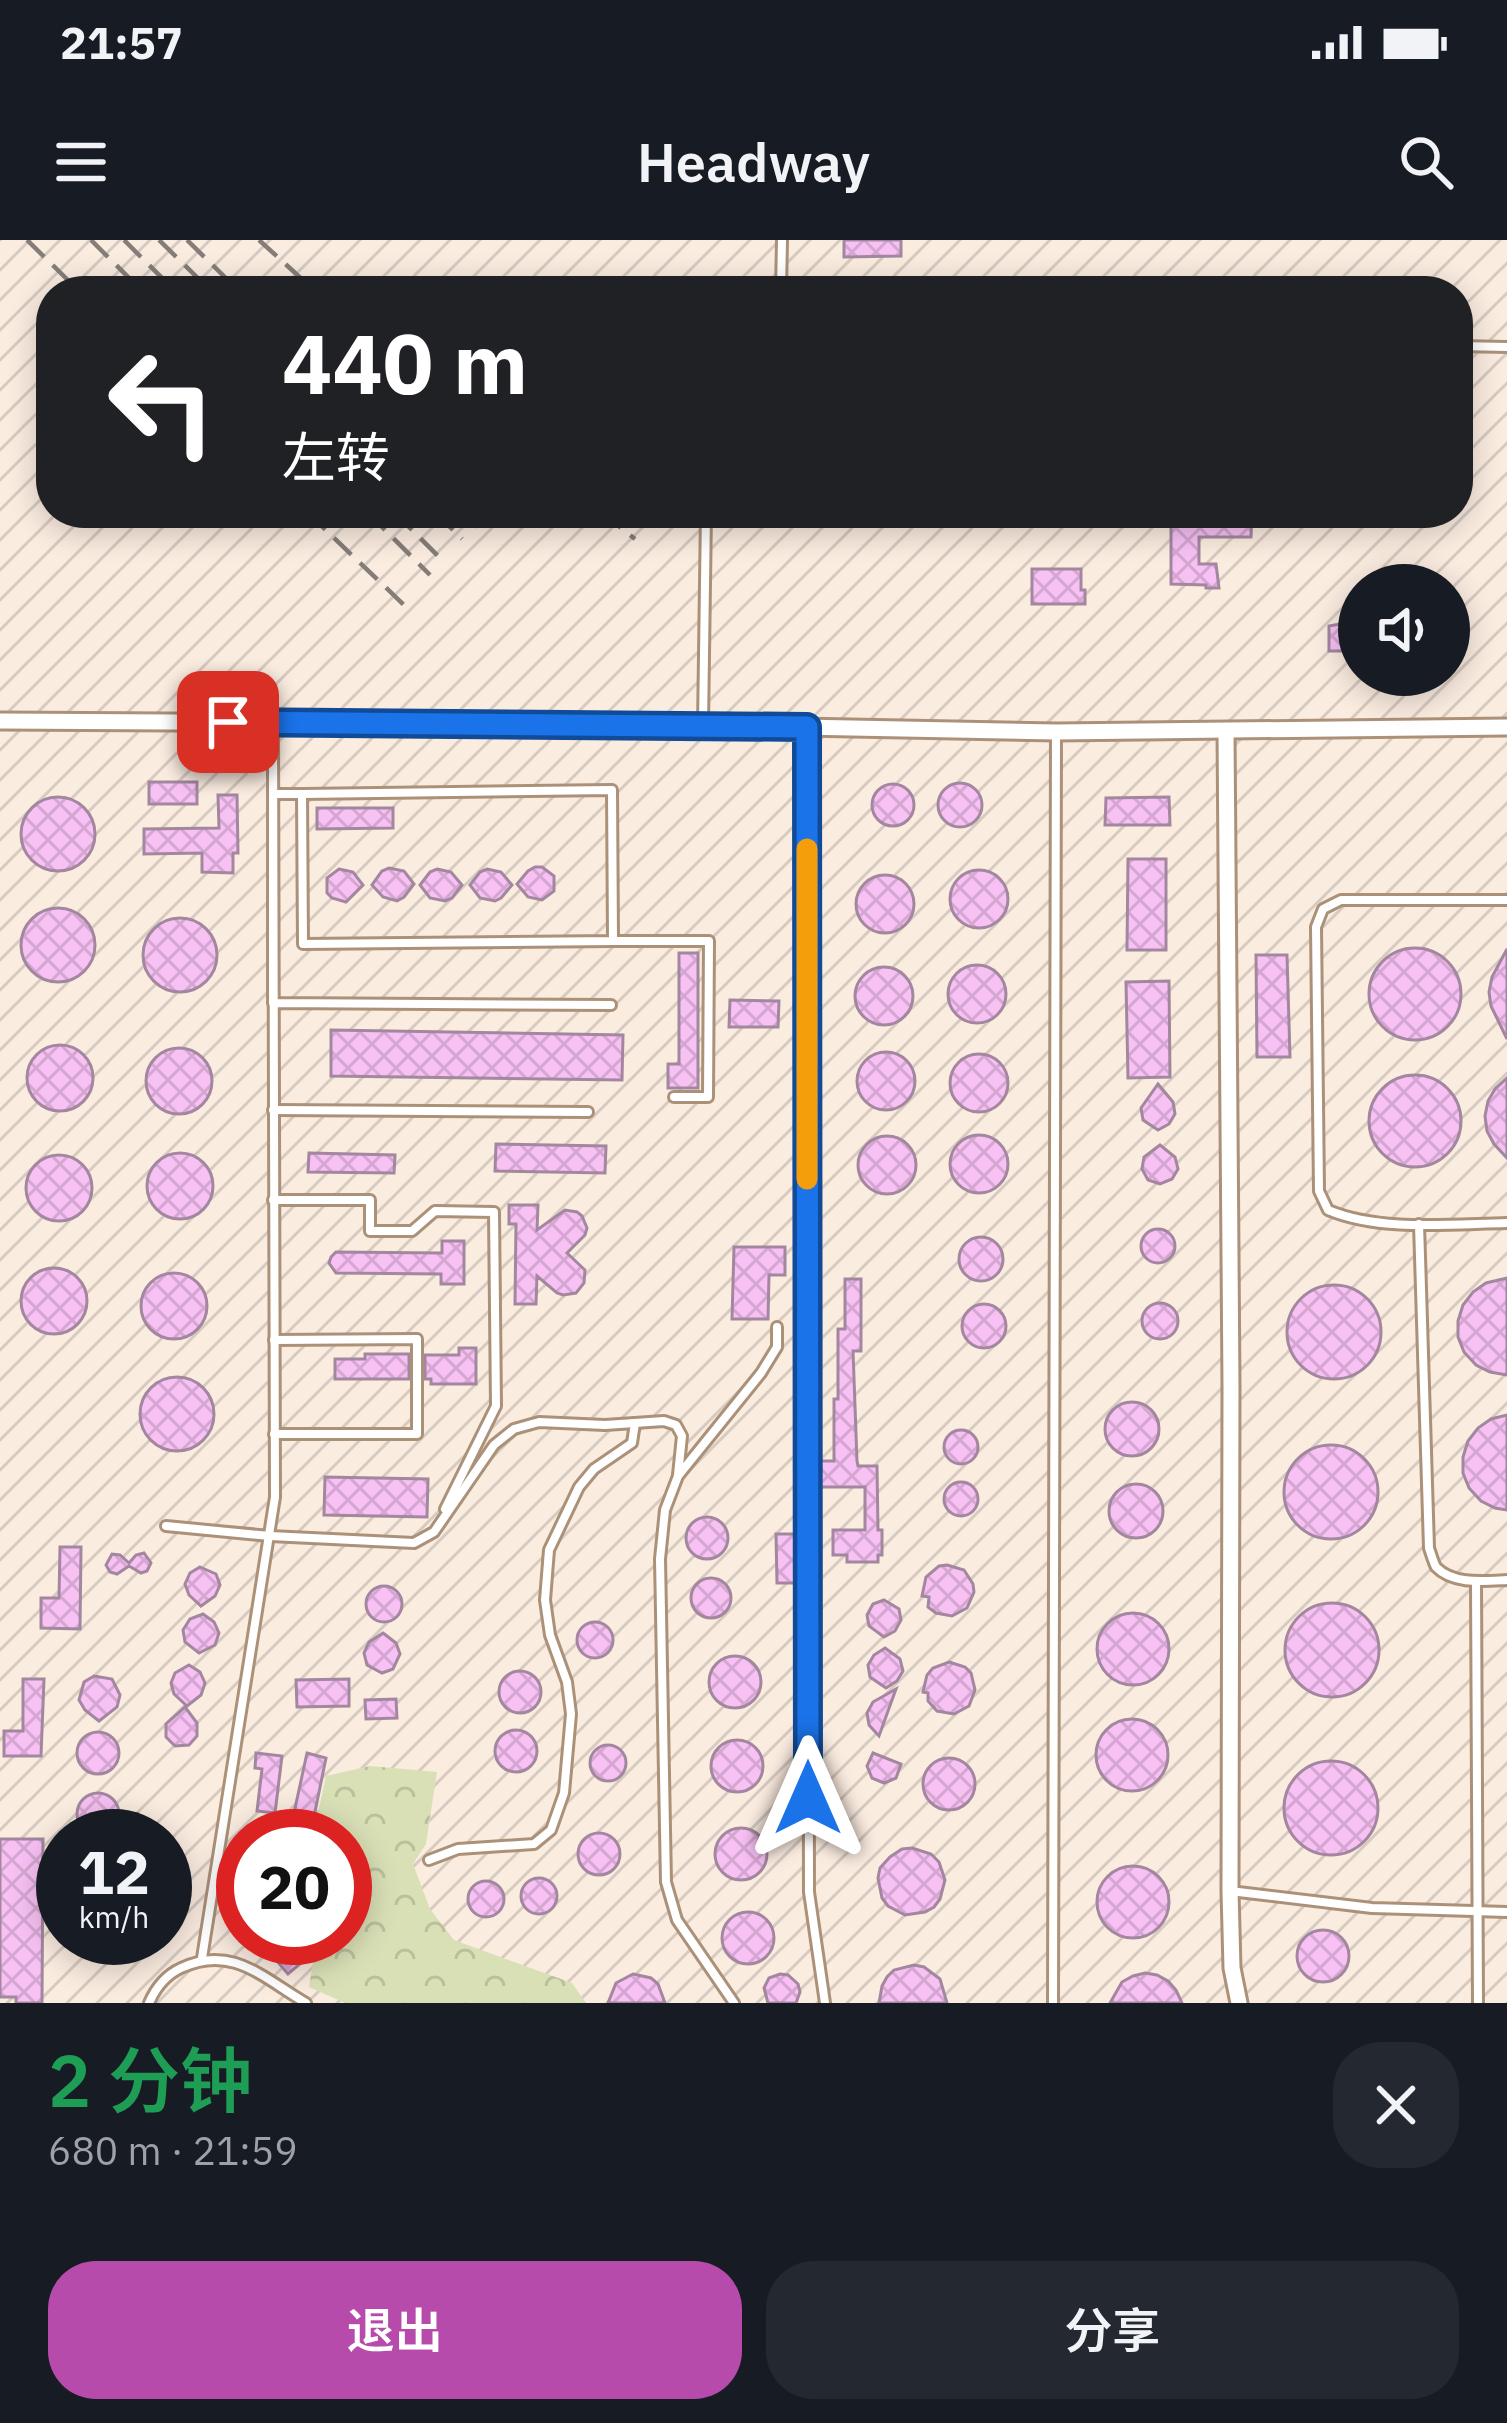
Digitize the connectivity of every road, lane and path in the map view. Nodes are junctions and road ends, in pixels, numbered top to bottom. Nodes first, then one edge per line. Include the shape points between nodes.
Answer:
1 (782, 240) edge
2 (781, 276) edge
3 (1473, 346) edge
4 (1507, 347) edge
5 (706, 528) edge
6 (0, 721) edge
7 (273, 722) junction
8 (703, 725) junction
9 (807, 727) junction
10 (1507, 727) edge
11 (1226, 730) junction
12 (1056, 732) junction
13 (273, 794) junction
14 (302, 794) junction
15 (1507, 900) edge
16 (614, 941) junction
17 (273, 1003) junction
18 (611, 1005) dead end
19 (674, 1097) dead end
20 (273, 1109) junction
21 (588, 1112) dead end
22 (273, 1200) junction
23 (1507, 1223) edge
24 (1419, 1224) junction
25 (778, 1328) dead end
26 (274, 1340) junction
27 (635, 1423) junction
28 (274, 1434) junction
29 (678, 1476) junction
30 (166, 1526) dead end
31 (434, 1532) junction
32 (269, 1535) junction
33 (1507, 1580) edge
34 (1476, 1582) junction
35 (428, 1860) dead end
36 (1230, 1891) junction
37 (1477, 1912) junction
38 (1507, 1912) edge
39 (202, 1958) junction
40 (149, 2003) edge
41 (306, 2003) edge
42 (734, 2003) edge
43 (825, 2003) edge
44 (1053, 2003) edge
45 (1239, 2003) edge
46 (1478, 2003) edge

1 - 2 lane
3 - 4 lane
5 - 8 lane
6 - 7 street
7 - 8 street
7 - 13 lane
7 - 17 lane
8 - 9 street
9 - 12 street
9 - 43 lane via 809,1892
10 - 11 street
11 - 12 street
11 - 36 street
12 - 44 lane
13 - 14 lane
13 - 17 lane
14 - 16 lane via 303,944
14 - 16 lane via 612,790
15 - 24 lane via 1341,900 1323,909 1316,927 1319,1190 1328,1210 1350,1219
16 - 19 lane via 709,941 708,1097
17 - 18 lane
17 - 20 lane
20 - 21 lane
20 - 22 lane
22 - 26 lane
22 - 31 lane via 370,1200 370,1231 412,1231 435,1211 494,1212 496,1406
23 - 24 lane
24 - 34 lane via 1429,1547 1435,1566
25 - 29 lane via 761,1373
26 - 28 lane
26 - 28 lane via 417,1339 417,1434
27 - 29 lane via 676,1425
27 - 31 lane via 514,1429
27 - 35 lane via 632,1443 579,1487 549,1550 545,1600 571,1714 564,1793 551,1830 534,1844 458,1849
28 - 32 lane
29 - 42 lane via 660,1558 666,1882 677,1920
30 - 32 lane
31 - 32 lane via 413,1543
32 - 39 lane
33 - 34 lane
34 - 37 lane
36 - 37 lane
36 - 45 street
37 - 38 lane
37 - 46 lane
39 - 40 lane via 172,1972
39 - 41 lane via 237,1961

